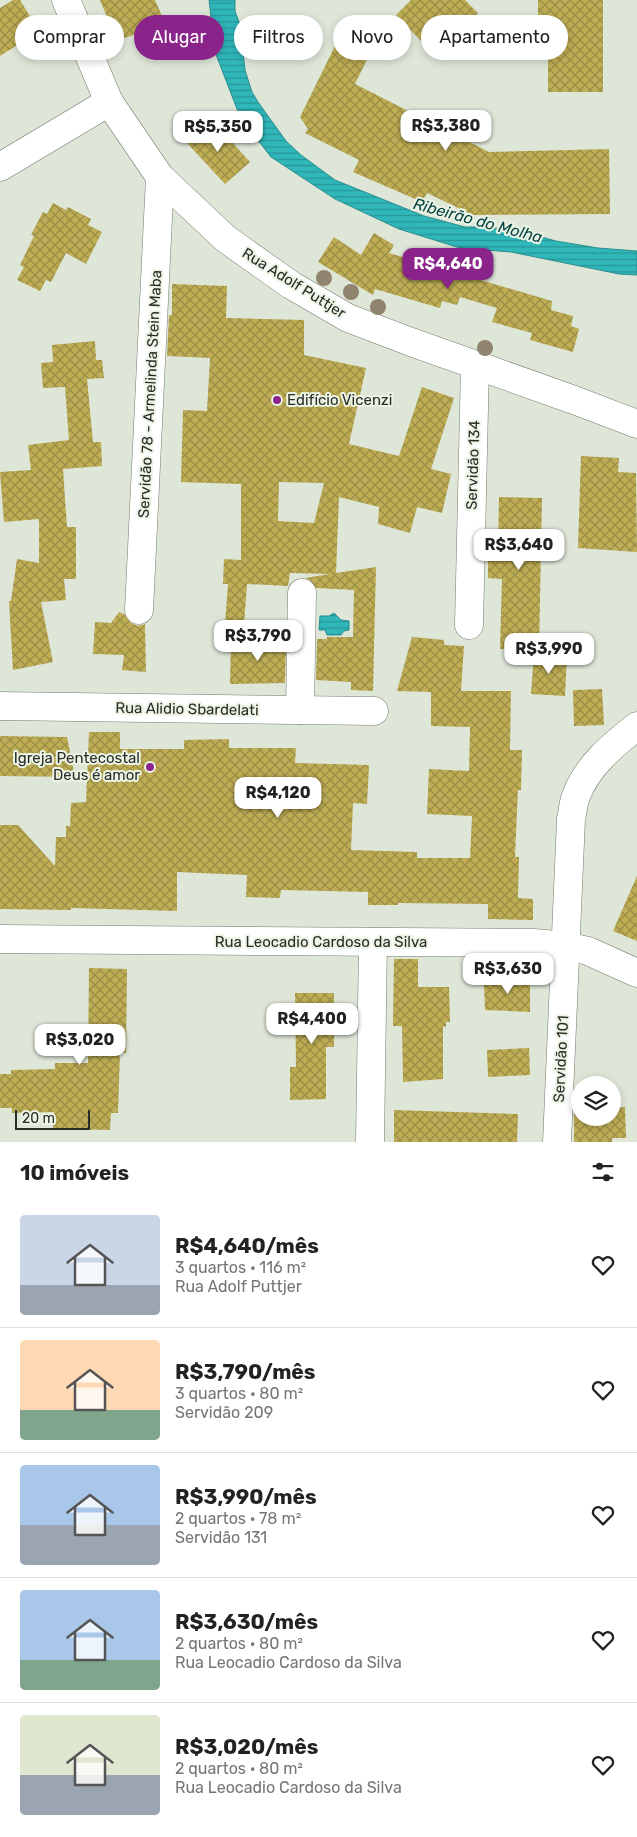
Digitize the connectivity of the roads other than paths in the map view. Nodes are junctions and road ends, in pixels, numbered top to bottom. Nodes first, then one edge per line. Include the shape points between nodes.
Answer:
1 (66, 0) edge
2 (110, 102) junction
3 (0, 166) edge
4 (160, 177) junction
5 (479, 366) junction
6 (637, 424) edge
7 (302, 593) dead end
8 (139, 610) dead end
9 (473, 626) dead end
10 (0, 706) edge
11 (300, 710) junction
12 (374, 711) dead end
13 (637, 726) edge
14 (0, 939) edge
15 (373, 942) junction
16 (567, 946) junction
17 (637, 973) edge
18 (370, 1142) edge
19 (557, 1142) edge

1 - 2 street, Rua Adolf Puttjer
2 - 3 street
2 - 4 street, Rua Adolf Puttjer
4 - 5 street, Rua Adolf Puttjer via 226,239 348,318
4 - 8 street, Servidão 78 - Armelinda Stein Maba
5 - 6 street, Rua Adolf Puttjer
5 - 9 street, Servidão 134
7 - 11 street
10 - 11 street, Rua Alidio Sbardelati
11 - 12 street, Rua Alidio Sbardelati
13 - 16 street, Servidão 101 via 589,771 576,796 571,819
14 - 15 street, Rua Leocadio Cardoso da Silva
15 - 16 street, Rua Leocadio Cardoso da Silva
15 - 18 street
16 - 17 street, Rua Leocadio Cardoso da Silva via 588,951
16 - 19 street, Servidão 101

